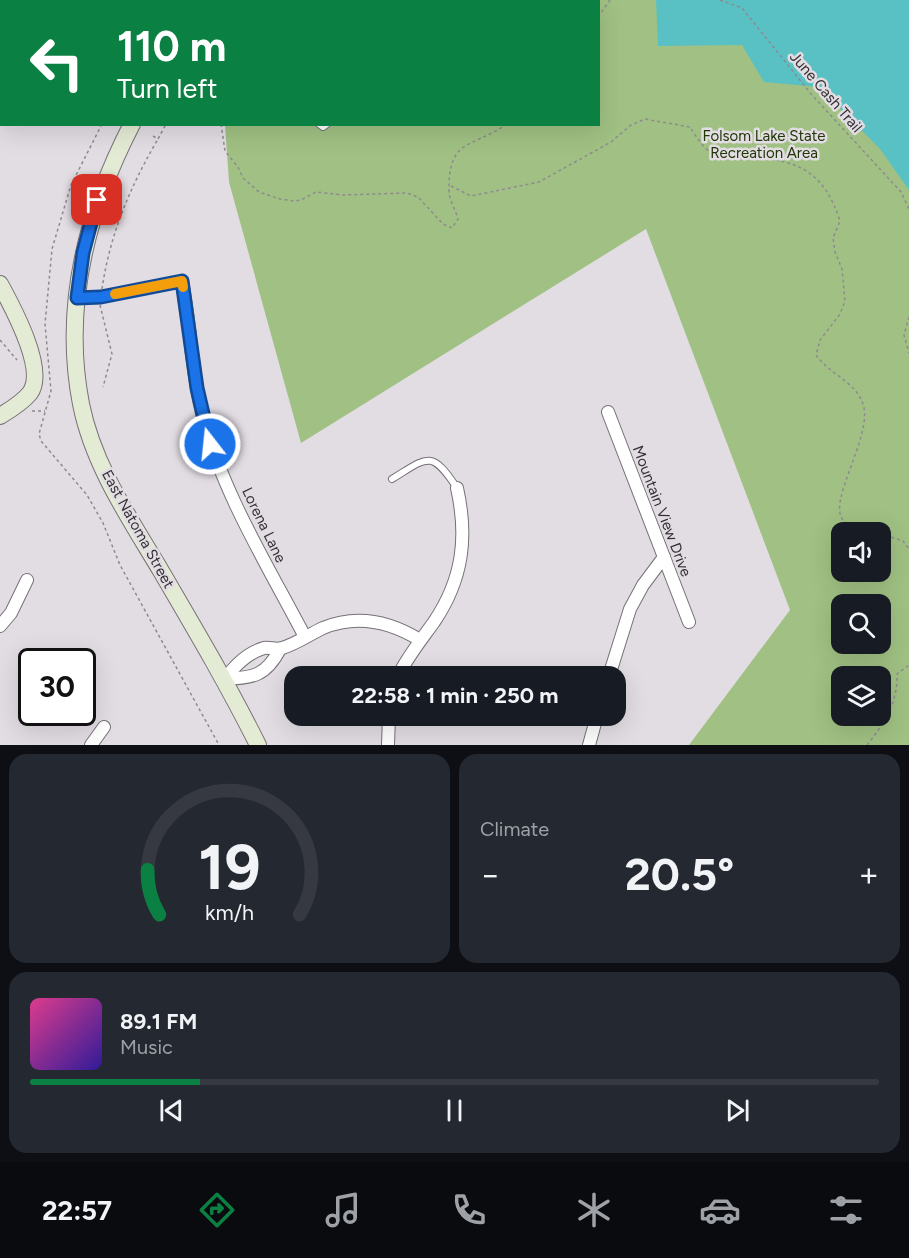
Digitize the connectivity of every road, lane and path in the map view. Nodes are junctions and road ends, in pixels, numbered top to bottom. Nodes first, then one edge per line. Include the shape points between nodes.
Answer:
1 (610, 0) edge
2 (720, 0) edge
3 (600, 14) edge
4 (131, 126) edge
5 (165, 126) edge
6 (221, 126) edge
7 (504, 126) edge
8 (153, 136) dead end
9 (158, 139) junction
10 (451, 186) junction
11 (909, 209) edge
12 (182, 281) joint
13 (0, 284) edge
14 (101, 297) junction
15 (77, 298) junction
16 (909, 317) edge
17 (0, 340) edge
18 (909, 352) edge
19 (19, 362) dead end
20 (103, 387) dead end
21 (45, 411) dead end
22 (608, 412) dead end
23 (26, 414) dead end
24 (0, 416) edge
25 (392, 479) dead end
26 (457, 488) joint
27 (846, 522) edge
28 (891, 537) edge
29 (909, 549) edge
30 (664, 557) junction
31 (27, 580) dead end
32 (689, 621) dead end
33 (0, 627) edge
34 (305, 637) junction
35 (420, 640) junction
36 (280, 649) junction
37 (909, 665) edge
38 (404, 666) edge
39 (612, 666) edge
40 (225, 679) junction
41 (389, 726) edge
42 (594, 726) edge
43 (104, 727) dead end
44 (91, 745) edge
45 (258, 745) edge
46 (388, 745) edge
47 (589, 745) edge
48 (867, 745) edge

1 - 3 path
2 - 11 path, June Cash Trail via 742,8 812,95 901,192
4 - 15 main road, East Natoma Street via 97,200 83,253
5 - 9 path
6 - 10 path via 225,151 243,178 259,192 280,200 301,200 316,192 407,193 418,197 443,224 452,228 458,219 448,194
7 - 10 path via 455,154 448,170
8 - 9 path
9 - 14 path via 132,185 116,225
10 - 27 path via 471,196 539,182 645,119 690,128 714,155 803,167 822,182 840,221 833,238 845,300 840,314 820,339 816,355 854,390 864,405 862,440 846,476 838,512
12 - 14 lane
12 - 34 street, Lorena Lane via 197,388 210,444
13 - 24 main road via 28,343 34,383 21,402
14 - 15 lane
14 - 20 path via 100,311 112,354
15 - 40 main road, East Natoma Street via 75,355 81,405 98,456 122,507
16 - 18 path via 904,335
17 - 19 path
21 - 23 path
22 - 30 street, Mountain View Drive
25 - 26 lane via 429,460 443,468
26 - 35 street via 463,527 461,564 450,597
28 - 29 path via 903,541
30 - 32 street, Mountain View Drive
30 - 39 street via 642,585 630,609
31 - 33 street
34 - 35 street via 335,624 369,620 397,627
34 - 36 street
35 - 38 street
36 - 40 street via 265,647 239,661
36 - 40 street via 272,665 250,678
37 - 48 path via 897,674 893,703 884,724
40 - 45 main road, East Natoma Street
41 - 46 street
42 - 47 street
43 - 44 street

